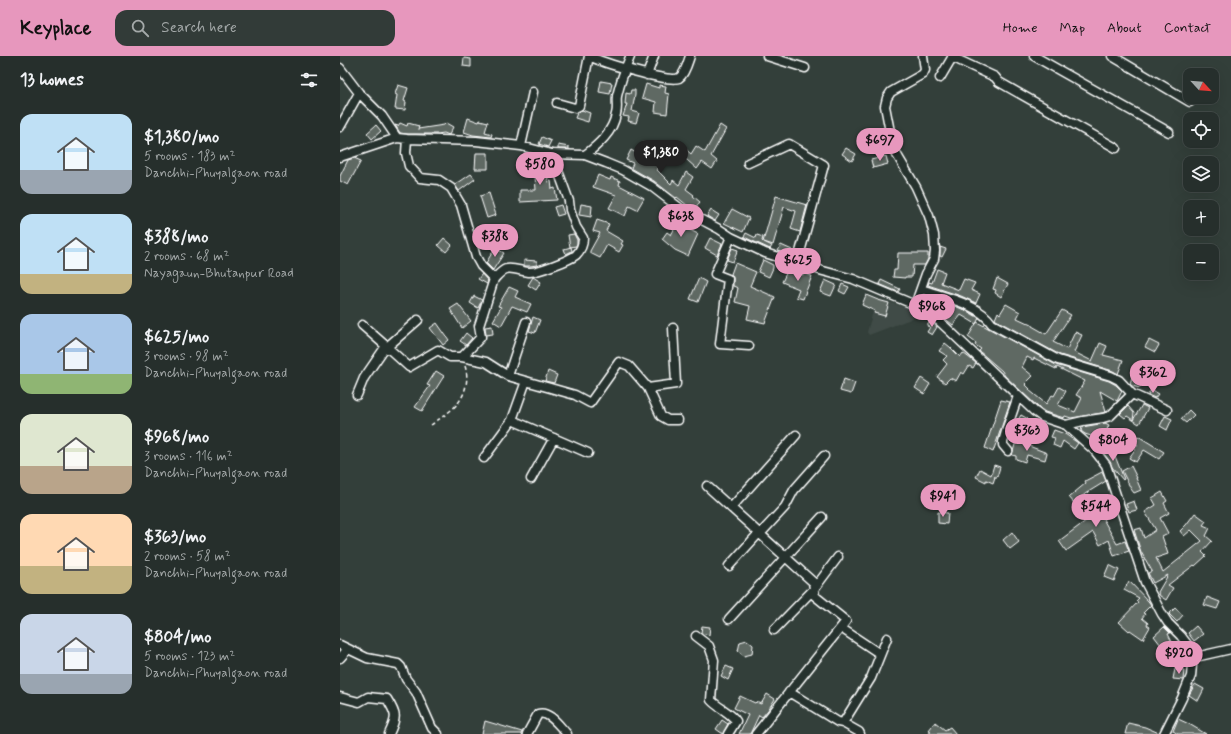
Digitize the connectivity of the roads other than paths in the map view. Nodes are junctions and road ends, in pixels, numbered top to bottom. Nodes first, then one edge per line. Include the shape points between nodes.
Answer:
1 (589, 56) edge
2 (654, 56) edge
3 (690, 56) edge
4 (767, 56) edge
5 (923, 56) edge
6 (1034, 56) edge
7 (1112, 56) edge
8 (630, 57) dead end
9 (952, 57) edge
10 (340, 68) edge
11 (626, 68) junction
12 (804, 68) dead end
13 (647, 75) junction
14 (940, 78) dead end
15 (533, 92) dead end
16 (359, 93) junction
17 (1183, 98) edge
18 (557, 103) dead end
19 (340, 127) edge
20 (1169, 132) dead end
21 (397, 138) junction
22 (407, 139) junction
23 (522, 146) junction
24 (1116, 148) dead end
25 (552, 154) junction
26 (585, 155) junction
27 (340, 157) edge
28 (748, 163) dead end
29 (731, 237) junction
30 (797, 263) junction
31 (494, 279) junction
32 (920, 289) junction
33 (915, 305) junction
34 (418, 320) dead end
35 (526, 322) dead end
36 (362, 325) dead end
37 (673, 328) dead end
38 (387, 346) junction
39 (749, 346) dead end
40 (462, 357) junction
41 (508, 376) junction
42 (526, 381) junction
43 (648, 388) junction
44 (1132, 394) junction
45 (357, 395) dead end
46 (1018, 396) junction
47 (1167, 410) dead end
48 (512, 420) junction
49 (678, 420) dead end
50 (1066, 425) junction
51 (796, 435) dead end
52 (554, 438) junction
53 (1008, 451) dead end
54 (588, 453) dead end
55 (824, 456) dead end
56 (484, 458) dead end
57 (530, 479) dead end
58 (707, 486) dead end
59 (731, 508) junction
60 (822, 518) dead end
61 (760, 534) junction
62 (838, 557) dead end
63 (786, 558) junction
64 (729, 566) dead end
65 (814, 589) junction
66 (730, 619) dead end
67 (841, 628) junction
68 (774, 630) dead end
69 (696, 636) dead end
70 (887, 638) dead end
71 (340, 645) edge
72 (348, 649) junction
73 (1231, 649) edge
74 (880, 654) junction
75 (340, 658) edge
76 (1191, 658) junction
77 (789, 692) junction
78 (340, 697) edge
79 (843, 723) junction
80 (389, 734) edge
81 (438, 734) edge
82 (527, 734) edge
83 (567, 734) edge
84 (728, 734) edge
85 (756, 734) edge
86 (860, 734) edge
87 (1164, 734) edge

1 - 11 street
1 - 18 street via 579,106 574,108
2 - 13 street
3 - 13 street via 679,78
4 - 12 street
5 - 32 street via 923,74 891,92 885,106 892,142 916,187 934,235 934,259
6 - 20 street
7 - 17 street
8 - 11 street
9 - 14 street
9 - 24 street via 995,77 999,82
10 - 16 street
11 - 13 street
11 - 26 street via 617,95 617,114 613,125 602,140
15 - 23 street
16 - 19 street
16 - 21 street via 382,116
21 - 22 street
21 - 27 street
22 - 23 street via 476,141
22 - 31 street via 408,166 420,178 439,180 451,188 461,204 476,257
23 - 25 street
25 - 26 street
25 - 31 street via 576,227 583,238 582,247 571,258 537,272 506,269
26 - 29 street via 623,170 651,186 681,209
28 - 30 street via 789,144 824,164
29 - 30 street via 765,253
29 - 39 street via 715,274 728,278 720,344
30 - 33 street via 854,279
31 - 40 street via 479,326 481,337
32 - 33 street
32 - 44 street via 977,310 992,324 1058,360 1111,376 1119,380
33 - 46 street via 942,324
34 - 38 street
35 - 41 street
36 - 38 street
37 - 43 street via 676,384
38 - 40 street via 409,367 438,350 450,357
38 - 45 street via 364,378
40 - 41 street via 486,362
41 - 42 street
42 - 43 street via 575,395 590,404 619,362 629,366
42 - 48 street
43 - 49 street via 661,416 668,420
44 - 47 street
44 - 50 street via 1110,416
46 - 50 street via 1042,417
46 - 53 street via 1003,442
48 - 52 street
48 - 56 street
50 - 76 street via 1106,465 1145,582 1168,623 1190,648
51 - 59 street
52 - 54 street
52 - 57 street
55 - 61 street via 794,490 785,507
58 - 59 street
59 - 61 street
60 - 63 street
61 - 63 street
61 - 64 street
62 - 65 street
63 - 65 street via 813,582
63 - 66 street
65 - 67 street via 816,596 846,621
65 - 68 street
67 - 74 street
67 - 77 street
69 - 84 street via 709,646 714,660 711,700 736,721
70 - 74 street
71 - 72 street
72 - 75 street
72 - 81 street via 368,658 398,664 416,692 430,725
73 - 76 street
74 - 79 street via 871,678
76 - 87 street via 1191,676
77 - 79 street
77 - 85 street
78 - 80 street via 359,702 368,697 387,699 395,720
79 - 86 street
82 - 83 street via 541,713 549,716

